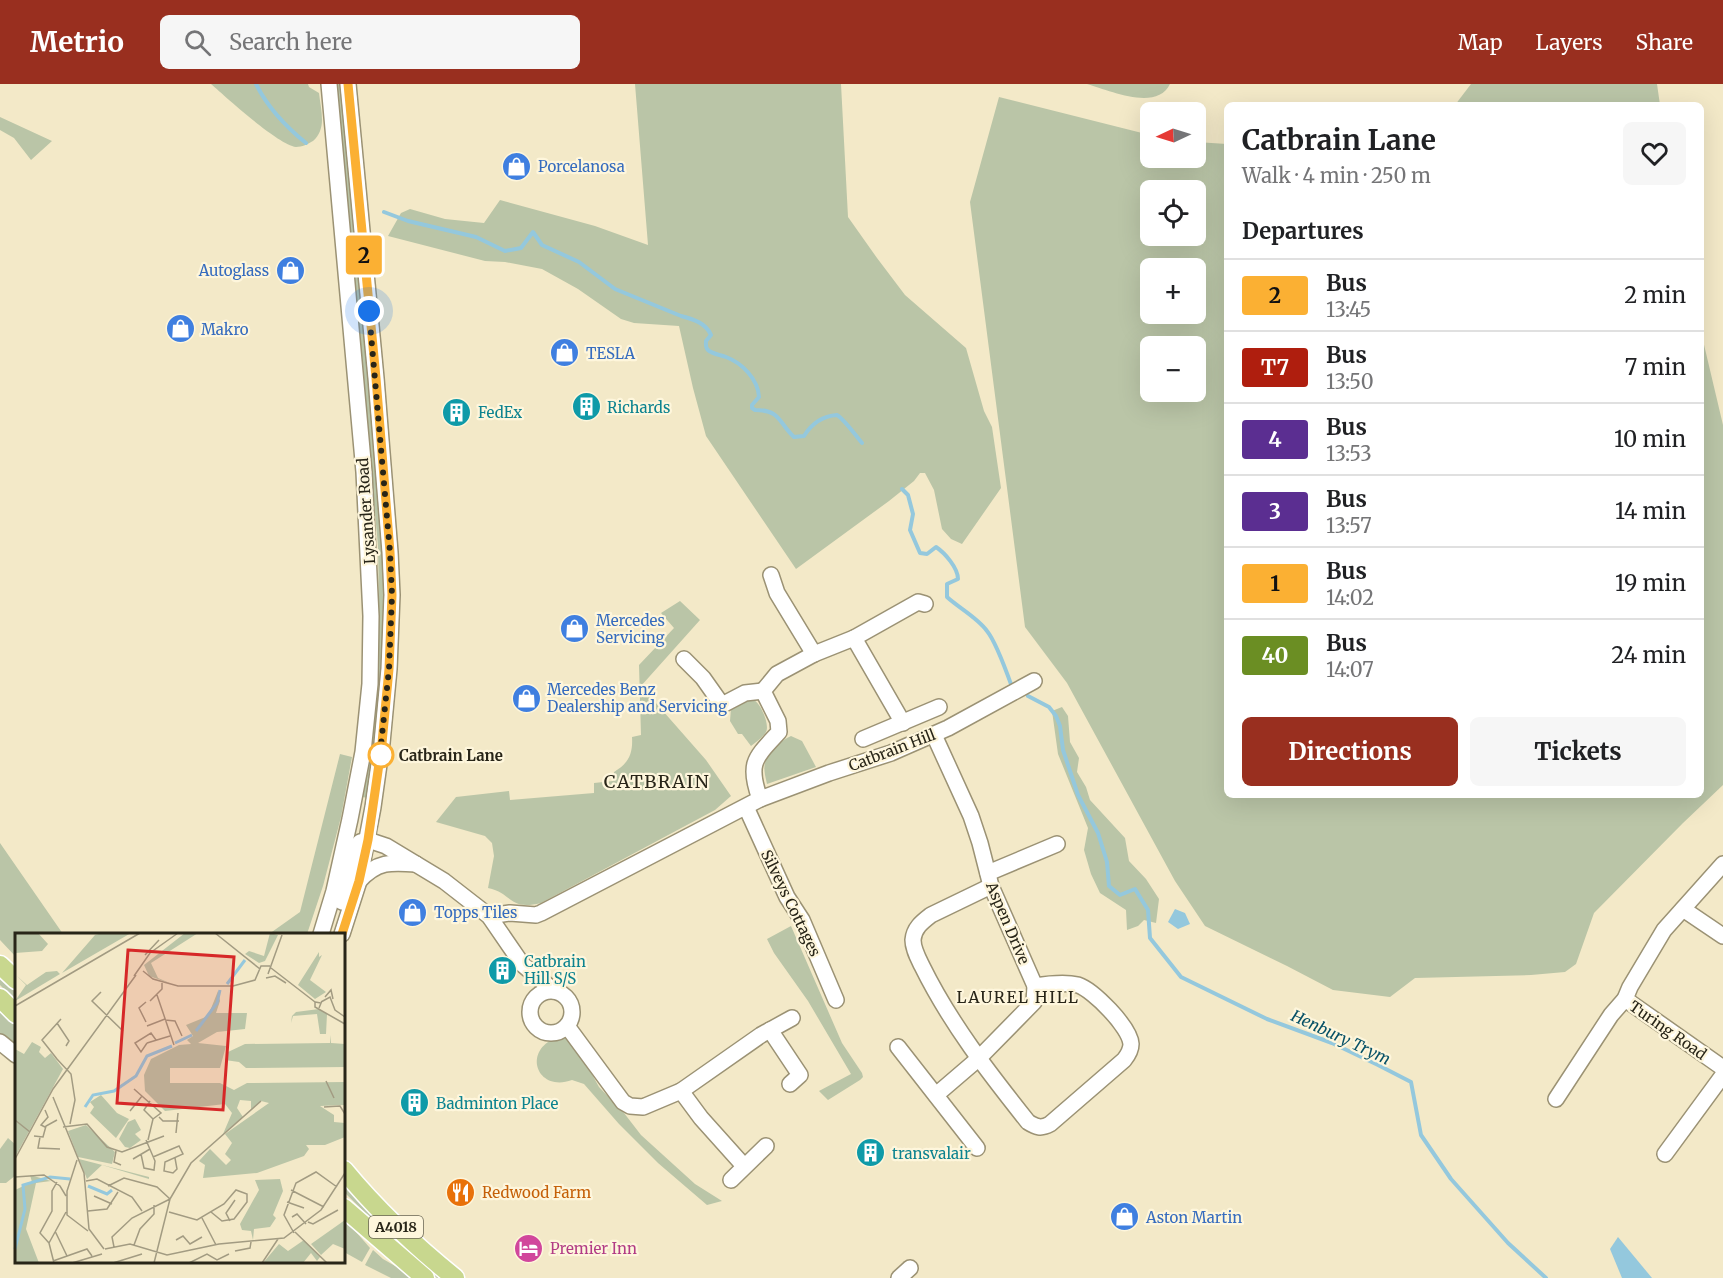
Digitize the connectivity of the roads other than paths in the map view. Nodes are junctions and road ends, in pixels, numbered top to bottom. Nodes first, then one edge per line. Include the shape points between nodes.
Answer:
1 (329, 84) edge
2 (348, 84) edge
3 (771, 575) dead end
4 (925, 604) dead end
5 (854, 638) junction
6 (814, 654) junction
7 (684, 659) dead end
8 (1034, 681) dead end
9 (763, 691) junction
10 (939, 707) dead end
11 (903, 723) junction
12 (934, 735) junction
13 (863, 739) dead end
14 (760, 799) junction
15 (746, 807) junction
16 (368, 840) junction
17 (1057, 844) dead end
18 (419, 864) junction
19 (1723, 864) edge
20 (990, 880) junction
21 (359, 881) junction
22 (1683, 909) junction
23 (489, 916) junction
24 (321, 933) edge
25 (328, 933) edge
26 (342, 933) edge
27 (1723, 936) edge
28 (522, 963) junction
29 (0, 965) edge
30 (15, 979) edge
31 (1035, 986) junction
32 (554, 992) junction
33 (0, 998) edge
34 (1625, 999) junction
35 (836, 1000) dead end
36 (533, 1002) junction
37 (15, 1013) edge
38 (792, 1018) dead end
39 (567, 1026) junction
40 (770, 1030) junction
41 (0, 1042) edge
42 (898, 1047) dead end
43 (15, 1054) edge
44 (978, 1059) junction
45 (1723, 1068) edge
46 (1723, 1075) edge
47 (790, 1084) dead end
48 (681, 1091) junction
49 (936, 1095) junction
50 (1556, 1099) dead end
51 (766, 1146) dead end
52 (977, 1148) dead end
53 (1665, 1154) dead end
54 (744, 1166) junction
55 (345, 1171) edge
56 (730, 1180) dead end
57 (345, 1209) edge
58 (425, 1278) edge
59 (455, 1278) edge

1 - 24 street, Lysander Road via 364,472 371,616 363,752
2 - 16 street, Lysander Road via 392,595 382,743
3 - 6 street via 777,593
4 - 5 street via 918,602
5 - 6 street
5 - 11 street
6 - 9 street via 777,674
7 - 9 street via 724,705 745,693
8 - 12 street, Catbrain Hill
9 - 14 street via 778,721 779,732 755,761 752,771
10 - 11 street
11 - 13 street
12 - 14 street, Catbrain Hill
12 - 20 street via 971,816
14 - 15 street, Catbrain Hill
15 - 23 street via 541,913
15 - 35 street, Silveys Cottages
16 - 18 street
16 - 21 street, Lysander Road
16 - 25 street via 356,848 340,910
17 - 20 street, Aspen Drive
18 - 21 street via 379,865
18 - 23 street
19 - 22 street
20 - 31 street, Aspen Drive
20 - 44 street via 931,915 919,925 913,939 928,977
21 - 26 street, Lysander Road
22 - 27 street
22 - 34 street via 1664,930
23 - 28 street
28 - 32 street
28 - 36 street
29 - 30 main road
31 - 44 street via 1034,1002
31 - 44 street via 1076,985 1089,990 1130,1038 1129,1055 1044,1127 1028,1122
32 - 36 street via 542,993
32 - 39 street via 570,1002 572,1015
33 - 37 main road
34 - 45 street, Turing Road
34 - 50 street, Turing Road
36 - 39 street via 531,1016 540,1030 551,1034
38 - 40 street
39 - 48 street via 623,1102 630,1106 643,1107
40 - 47 street via 800,1075
40 - 48 street
41 - 43 street
42 - 49 street
44 - 49 street
46 - 53 street
48 - 54 street
49 - 52 street
51 - 54 street
54 - 56 street
55 - 59 main road, A4018 via 408,1239
57 - 58 main road, A4018

